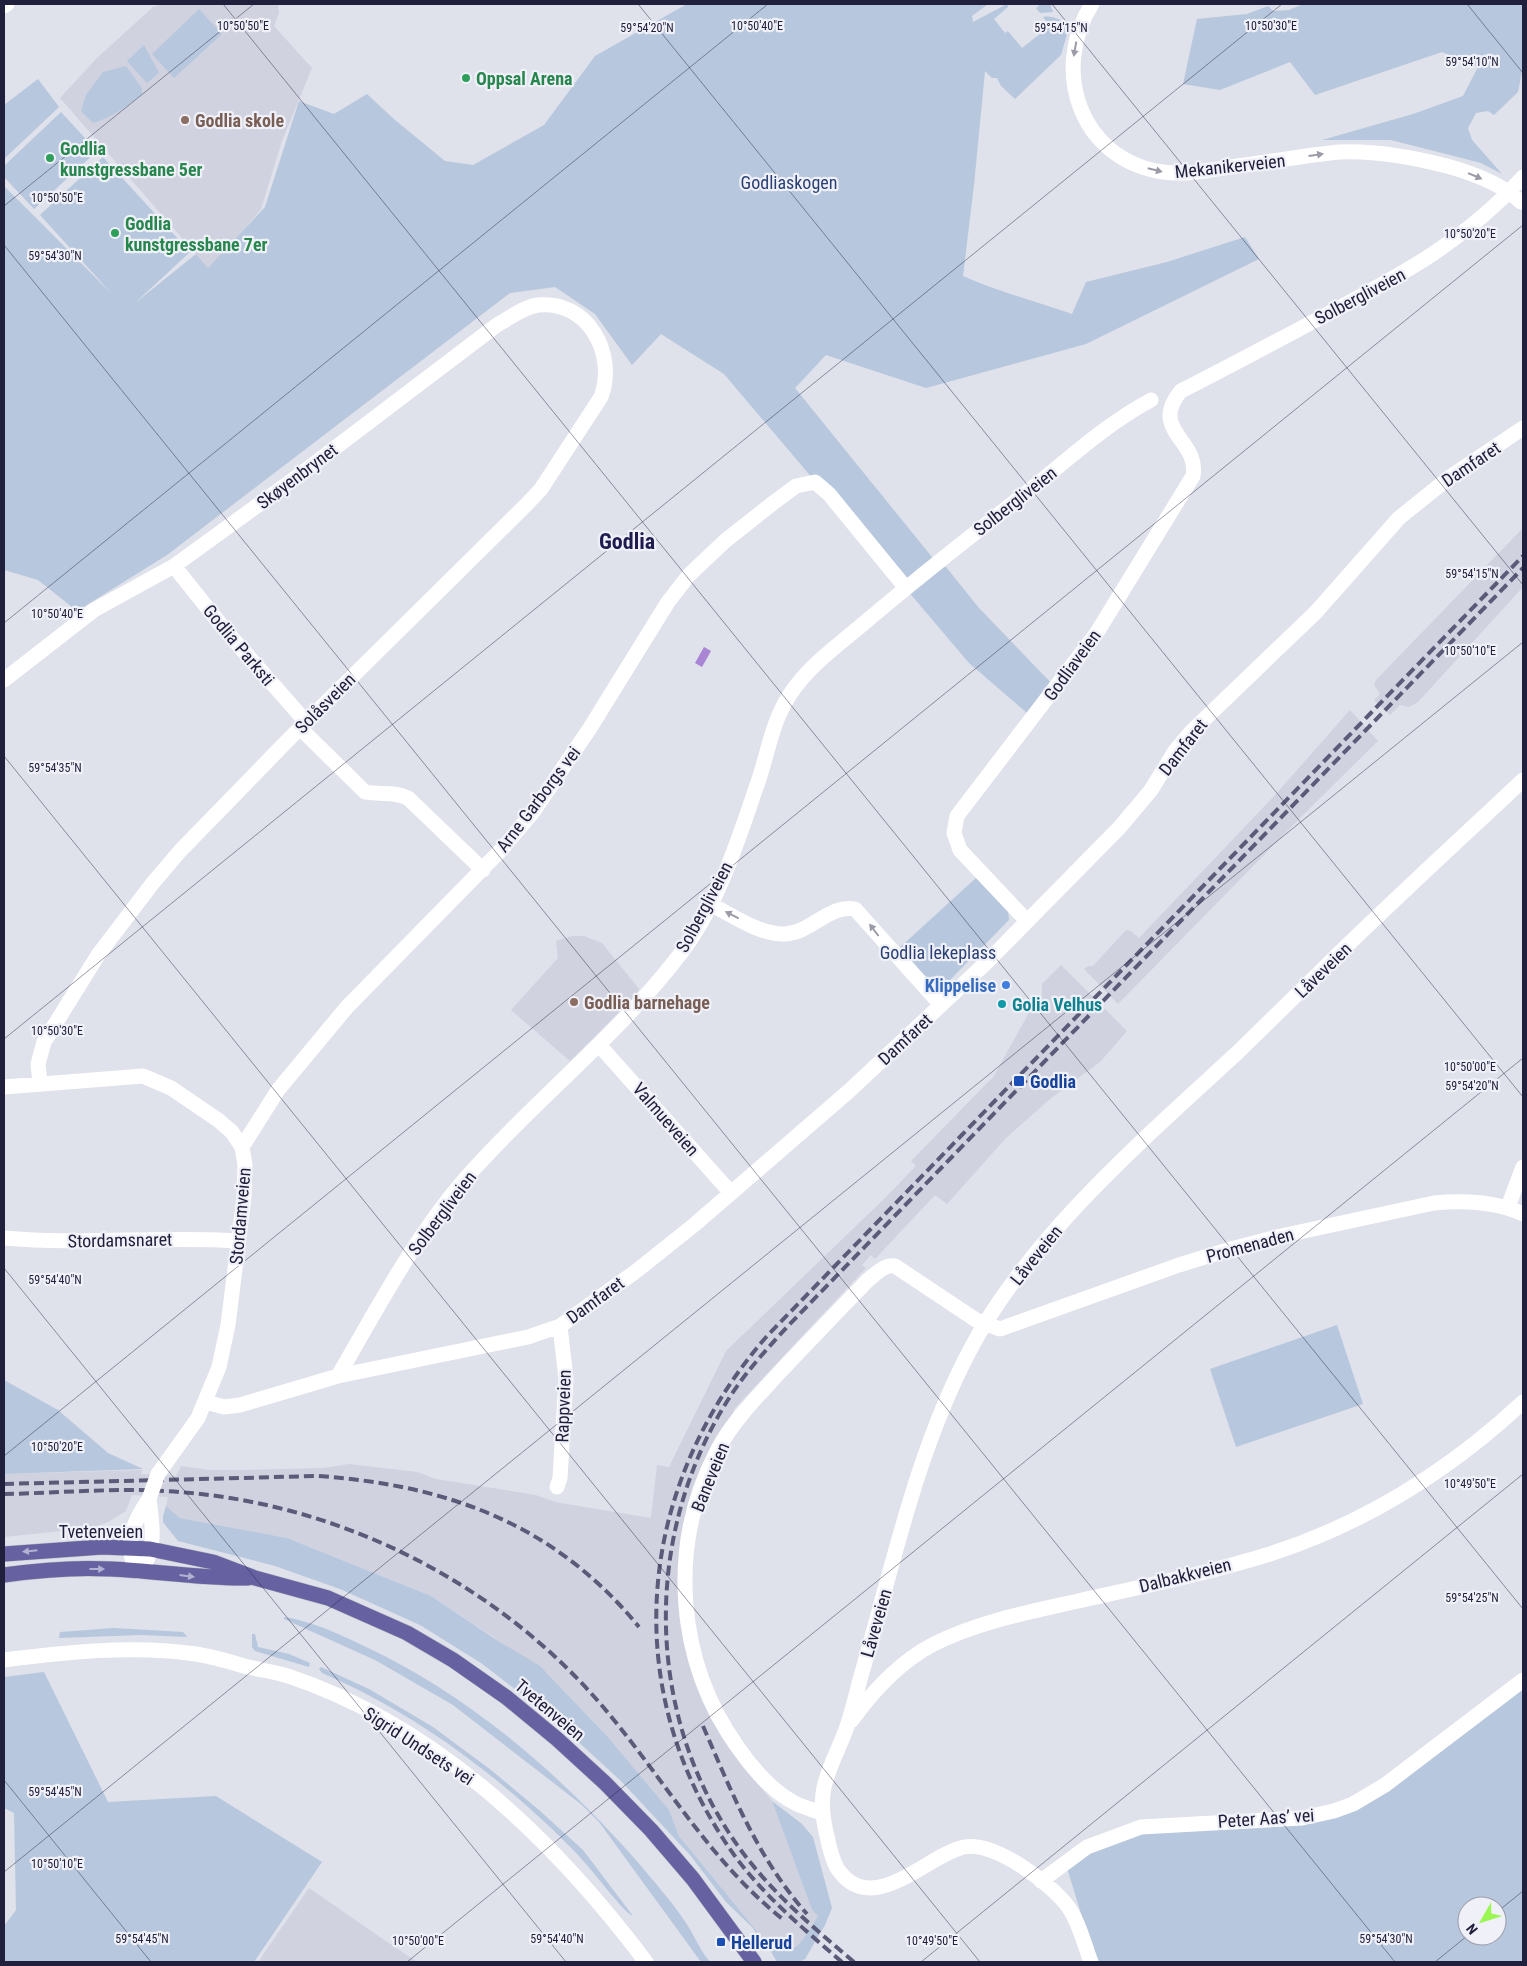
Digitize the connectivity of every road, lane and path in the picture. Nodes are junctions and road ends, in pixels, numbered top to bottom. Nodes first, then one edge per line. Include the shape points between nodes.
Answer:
1 (7, 4) edge
2 (1092, 4) edge
3 (4, 6) edge
4 (1523, 177) edge
5 (1510, 192) junction
6 (1523, 202) edge
7 (593, 330) joint
8 (1180, 391) joint
9 (1151, 400) dead end
10 (1523, 428) edge
11 (174, 566) junction
12 (905, 587) junction
13 (4, 680) edge
14 (303, 725) junction
15 (1523, 780) edge
16 (483, 870) junction
17 (710, 904) junction
18 (1026, 920) junction
19 (941, 1005) junction
20 (600, 1046) junction
21 (40, 1083) junction
22 (4, 1088) edge
23 (242, 1147) junction
24 (1523, 1167) edge
25 (731, 1193) junction
26 (1508, 1207) junction
27 (1523, 1214) edge
28 (4, 1238) edge
29 (237, 1241) junction
30 (984, 1325) junction
31 (560, 1326) junction
32 (338, 1376) junction
33 (206, 1402) junction
34 (1523, 1402) edge
35 (557, 1486) dead end
36 (147, 1506) junction
37 (131, 1548) junction
38 (150, 1549) junction
39 (4, 1554) edge
40 (138, 1571) junction
41 (4, 1575) edge
42 (255, 1578) junction
43 (4, 1660) edge
44 (1523, 1680) edge
45 (846, 1730) junction
46 (821, 1813) junction
47 (1041, 1881) junction
48 (646, 1962) edge
49 (754, 1962) edge
50 (1091, 1962) edge

1 - 3 street
2 -> 5 street, Mekanikerveien via 1082,20 1074,46 1074,83 1078,104 1086,122 1110,150 1141,166 1176,174 1340,152 1377,154 1424,160 1460,170
4 - 5 street, Solbergliveien
5 - 6 street, Mekanikerveien
5 - 8 street, Solbergliveien via 1465,232 1415,266
7 - 11 street, Skøyenbrynet via 582,318 552,305 522,310
7 - 14 street, Solåsveien via 606,360 605,386 540,489
8 - 18 street, Godliaveien via 1171,402 1169,418 1173,430 1192,458 1193,476 1096,634 957,816 954,834 960,850
9 - 12 street, Solbergliveien
10 - 18 street, Damfaret via 1427,494 1380,537 1316,612 1190,734 1139,805
11 - 13 street, Skøyenbrynet via 94,610
11 - 14 street, Godlia Parksti
12 - 16 street, Arne Garborgs vei via 835,501 815,482 796,486 725,541 689,575 668,602 554,783 514,836
12 - 17 street, Solbergliveien via 824,658 788,697 776,721 736,847
14 - 16 street, Godlia Parksti via 365,792 399,794 408,798
14 - 21 street, Solåsveien via 180,851 98,955 41,1049 38,1064
15 - 30 street, Låveveien via 1074,1210 1027,1264
16 - 23 street, Arne Garborgs vei via 347,1007 278,1090
19 -> 17 street via 855,909 841,908 809,926 786,934 773,934
17 - 20 street, Solbergliveien via 684,950
18 - 19 street, Damfaret
19 - 25 street, Damfaret via 822,1115
20 - 25 street, Valmueveien
20 - 32 street, Solbergliveien via 486,1156 434,1217
21 - 22 street, Stordamveien
21 - 23 street, Stordamveien via 127,1076 149,1078 171,1088 218,1120
23 - 29 street, Stordamveien via 246,1174
24 - 26 street
25 - 31 street, Damfaret via 635,1272
26 - 27 street, Promenaden
26 - 30 street, Promenaden via 1455,1201 1434,1203 1282,1236 1179,1265 1007,1327 1000,1329
28 - 29 street, Stordamsnaret via 80,1242
29 - 33 street, Stordamveien via 228,1325 219,1367
30 - 45 street, Låveveien via 951,1387 929,1440
30 - 46 street, Baneveien via 895,1266 883,1268 813,1336 744,1411 718,1449 696,1505 689,1532 684,1589 692,1650 709,1699 732,1740 765,1780 792,1802
31 - 32 street, Damfaret via 528,1337
31 - 35 street, Rappveien via 566,1379
32 - 33 street, Damfaret via 240,1405 224,1407
33 - 36 street, Stordamveien, bridge via 190,1431 158,1474
34 - 45 street, Dalbakkveien via 1489,1434 1442,1470 1395,1499 1308,1540 1225,1566 1006,1618 961,1632 931,1646 880,1686
36 - 37 street, Stordamveien via 132,1532
36 - 38 street, Stordamveien
37 - 38 main road, Tvetenveien
37 -> 39 main road, Tvetenveien
37 - 40 street, Stordamveien via 131,1557
38 - 40 street, Stordamveien via 148,1560
38 - 42 main road, Tvetenveien via 213,1562
41 -> 40 main road, Tvetenveien via 56,1569
40 -> 42 main road, Tvetenveien via 212,1579
42 - 49 main road, Tvetenveien via 328,1598 383,1621 453,1660 506,1697 582,1761 651,1830 710,1900
43 - 48 street, Sigrid Undsets vei via 130,1649 196,1654 272,1671 347,1701 443,1758 528,1828 576,1874
44 - 47 street, Peter Aas’ vei via 1386,1785 1353,1804 1302,1818 1141,1827 1087,1847
45 - 46 street, Låveveien via 824,1782
46 - 47 street, Låveveien via 837,1868 852,1882 866,1887 895,1882 915,1874 950,1852 972,1846 1001,1853
47 - 50 street via 1066,1903 1076,1919

